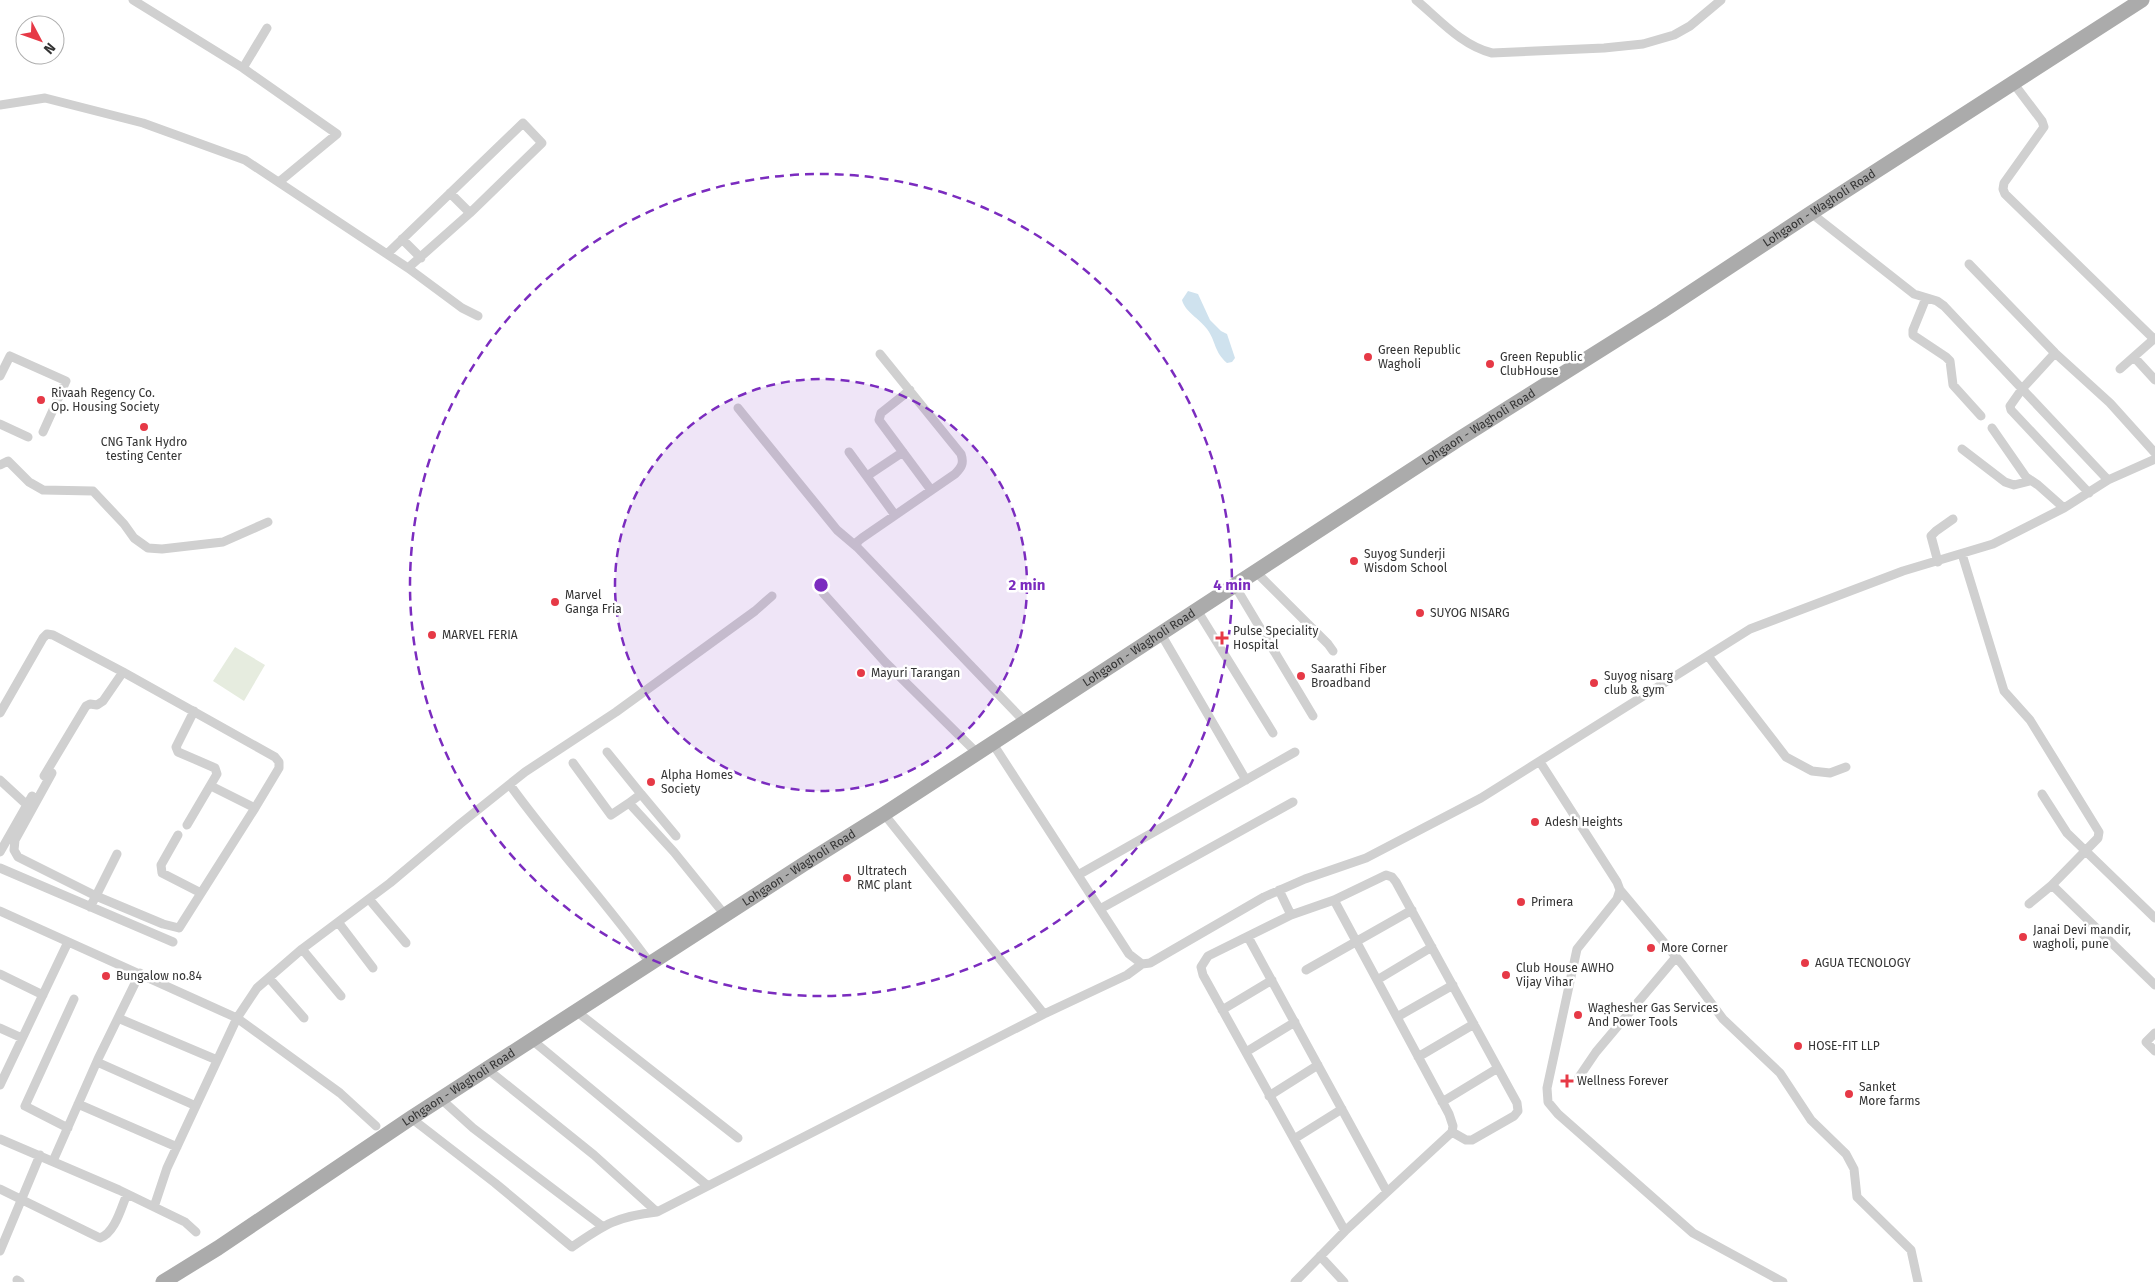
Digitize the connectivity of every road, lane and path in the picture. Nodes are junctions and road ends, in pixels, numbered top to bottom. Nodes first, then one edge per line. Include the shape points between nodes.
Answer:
1 (133, 0) edge
2 (1416, 0) edge
3 (1721, 0) edge
4 (2142, 0) edge
5 (267, 28) dead end
6 (243, 68) junction
7 (2014, 84) junction
8 (0, 105) edge
9 (278, 182) junction
10 (450, 193) junction
11 (470, 213) junction
12 (1811, 213) junction
13 (402, 239) junction
14 (386, 254) junction
15 (421, 258) junction
16 (1969, 264) dead end
17 (408, 268) junction
18 (1926, 298) junction
19 (478, 316) dead end
20 (2155, 338) edge
21 (2055, 353) junction
22 (880, 354) dead end
23 (2134, 357) junction
24 (2120, 369) dead end
25 (0, 376) edge
26 (2155, 380) edge
27 (2022, 388) junction
28 (910, 390) junction
29 (738, 408) dead end
30 (1981, 416) dead end
31 (0, 424) edge
32 (1992, 428) dead end
33 (43, 432) dead end
34 (28, 437) dead end
35 (1962, 449) dead end
36 (849, 452) dead end
37 (903, 452) junction
38 (2155, 454) edge
39 (2155, 459) edge
40 (0, 464) edge
41 (867, 476) junction
42 (2108, 480) junction
43 (2030, 481) junction
44 (932, 490) junction
45 (2089, 492) junction
46 (2064, 508) junction
47 (896, 515) junction
48 (1953, 519) dead end
49 (268, 522) dead end
50 (857, 548) junction
51 (1962, 554) junction
52 (1938, 562) junction
53 (1257, 573) junction
54 (1235, 586) junction
55 (823, 593) dead end
56 (772, 596) dead end
57 (1197, 610) junction
58 (1160, 634) junction
59 (1333, 651) dead end
60 (1708, 656) junction
61 (123, 672) junction
62 (194, 711) junction
63 (0, 713) edge
64 (1313, 716) dead end
65 (1025, 722) junction
66 (1273, 733) dead end
67 (993, 744) junction
68 (607, 752) dead end
69 (1295, 752) dead end
70 (978, 753) junction
71 (1540, 762) junction
72 (573, 763) dead end
73 (1846, 767) dead end
74 (52, 773) dead end
75 (0, 780) edge
76 (1246, 780) junction
77 (510, 785) junction
78 (211, 786) junction
79 (641, 794) junction
80 (2042, 794) dead end
81 (1292, 802) dead end
82 (629, 803) junction
83 (27, 805) junction
84 (255, 808) junction
85 (884, 814) junction
86 (187, 825) dead end
87 (178, 836) dead end
88 (676, 836) dead end
89 (0, 852) edge
90 (2084, 852) junction
91 (117, 854) dead end
92 (0, 868) edge
93 (1078, 875) junction
94 (2052, 885) junction
95 (1279, 890) junction
96 (1620, 890) junction
97 (201, 892) junction
98 (96, 896) junction
99 (369, 899) junction
100 (1334, 900) junction
101 (2029, 904) dead end
102 (90, 907) junction
103 (1100, 909) junction
104 (1412, 910) junction
105 (0, 911) edge
106 (725, 915) junction
107 (1291, 915) junction
108 (2155, 918) edge
109 (338, 922) junction
110 (1248, 937) junction
111 (68, 942) junction
112 (173, 942) dead end
113 (406, 943) dead end
114 (1357, 943) junction
115 (1432, 947) junction
116 (302, 949) junction
117 (1676, 957) junction
118 (650, 964) junction
119 (1142, 964) junction
120 (373, 968) dead end
121 (1306, 970) dead end
122 (140, 973) junction
123 (0, 974) edge
124 (269, 978) junction
125 (1272, 980) junction
126 (1377, 980) junction
127 (2155, 984) edge
128 (1453, 985) junction
129 (43, 995) junction
130 (341, 996) dead end
131 (74, 999) dead end
132 (1222, 1010) junction
133 (576, 1011) junction
134 (1044, 1014) junction
135 (118, 1018) junction
136 (237, 1018) junction
137 (304, 1018) dead end
138 (1397, 1018) junction
139 (1295, 1022) junction
140 (1474, 1024) junction
141 (0, 1028) edge
142 (2155, 1033) edge
143 (22, 1038) junction
144 (532, 1040) junction
145 (2155, 1051) edge
146 (1246, 1052) junction
147 (1418, 1057) junction
148 (218, 1060) junction
149 (97, 1062) junction
150 (1318, 1065) junction
151 (1498, 1068) junction
152 (487, 1069) junction
153 (1579, 1077) dead end
154 (0, 1084) edge
155 (1269, 1096) junction
156 (441, 1098) junction
157 (1442, 1102) junction
158 (78, 1104) junction
159 (196, 1106) junction
160 (1342, 1109) junction
161 (411, 1118) junction
162 (376, 1126) dead end
163 (68, 1128) junction
164 (1452, 1132) junction
165 (0, 1138) edge
166 (738, 1138) dead end
167 (1294, 1139) junction
168 (177, 1147) junction
169 (40, 1156) junction
170 (53, 1161) junction
171 (708, 1186) junction
172 (0, 1189) edge
173 (1387, 1192) junction
174 (127, 1194) junction
175 (23, 1199) junction
176 (154, 1207) junction
177 (657, 1212) junction
178 (602, 1226) junction
179 (1345, 1230) junction
180 (196, 1232) dead end
181 (1, 1245) edge
182 (1320, 1256) junction
183 (163, 1282) edge
184 (1295, 1282) edge
185 (1344, 1282) edge
186 (1783, 1282) edge
187 (1918, 1282) edge

1 - 6 street
2 - 3 street via 1478,50 1502,52 1643,44 1674,35 1690,26
4 - 7 main road, Lohgaon - Wagholi Road
5 - 6 street
6 - 9 street via 337,134
7 - 12 main road, Lohgaon - Wagholi Road
7 - 20 street via 2044,127 2004,183 2005,194
8 - 9 street via 45,98 143,123 245,160
9 - 14 street
10 - 11 street
10 - 11 street via 523,123 542,143
10 - 13 street
11 - 15 street
12 - 18 street via 1914,294
12 - 53 main road, Lohgaon - Wagholi Road
13 - 14 street
13 - 15 street
14 - 17 street
15 - 17 street
16 - 21 street
17 - 19 street
18 - 27 street via 1944,306
18 - 30 street via 1913,335 1946,357 1950,362 1953,385
20 - 23 street
21 - 27 street
21 - 38 street via 2110,403
22 - 28 street
23 - 24 street
23 - 26 street
25 - 33 street via 10,356 66,382
27 - 42 street
27 - 45 street via 2012,401 2011,410
28 - 37 street via 879,416 881,424
28 - 44 street via 961,454 963,461 955,474
29 - 50 street via 837,530
31 - 34 street
32 - 43 street
35 - 43 street via 2005,482 2014,485
36 - 41 street
37 - 41 street
37 - 44 street
39 - 42 street
40 - 49 street via 12,464 29,482 43,490 93,491 134,538 148,548 162,550 223,542
41 - 47 street
42 - 45 street
43 - 46 street
44 - 47 street
45 - 46 street
46 - 51 street via 1994,544
47 - 50 street via 857,542
48 - 52 street via 1931,536
50 - 65 street
51 - 52 street
51 - 90 street via 2004,691 2030,720 2099,832 2098,838
52 - 60 street via 1750,629
53 - 54 main road, Lohgaon - Wagholi Road
53 - 59 street
54 - 57 main road, Lohgaon - Wagholi Road
54 - 64 street
55 - 70 street via 885,662
56 - 77 street via 616,712
57 - 58 main road, Lohgaon - Wagholi Road
57 - 66 street
58 - 65 main road, Lohgaon - Wagholi Road
58 - 76 street
60 - 71 street
60 - 73 street via 1786,757 1812,771 1830,773
61 - 62 street
61 - 63 street via 47,634
61 - 83 street via 102,701 86,706
62 - 78 street via 176,748 178,752 217,770
62 - 84 street via 275,756 279,762 279,768
65 - 67 main road, Lohgaon - Wagholi Road
67 - 70 main road, Lohgaon - Wagholi Road
67 - 93 street
68 - 79 street
69 - 76 street
70 - 85 main road, Lohgaon - Wagholi Road
71 - 95 street via 1481,798 1366,858
71 - 96 street
72 - 82 street via 611,815
74 - 98 street via 15,840 14,850 18,857
75 - 83 street
76 - 93 street
77 - 99 street
77 - 118 street
78 - 84 street
78 - 86 street
79 - 82 street
79 - 88 street
80 - 90 street via 2062,828
81 - 103 street
82 - 106 street
83 - 89 street
84 - 97 street
85 - 106 main road, Lohgaon - Wagholi Road
85 - 134 street
87 - 97 street via 161,865 162,873
90 - 94 street
90 - 108 street
91 - 98 street
92 - 102 street
93 - 103 street
94 - 101 street
94 - 127 street
95 - 107 street
95 - 119 street via 1150,963
96 - 117 street
96 - 186 street via 1617,900 1577,949 1547,1088 1548,1102 1693,1233
97 - 98 street via 179,928
98 - 102 street
99 - 109 street
99 - 113 street
100 - 104 street via 1386,875 1396,882
100 - 107 street
100 - 114 street
102 - 112 street
103 - 119 street via 1129,954
104 - 114 street
104 - 115 street
105 - 111 street
106 - 118 main road, Lohgaon - Wagholi Road
107 - 110 street
109 - 116 street
109 - 120 street
110 - 125 street
110 - 132 street via 1208,956 1202,967
111 - 122 street
111 - 129 street
114 - 121 street
114 - 126 street
115 - 126 street
115 - 128 street
116 - 124 street
116 - 130 street
117 - 153 street
117 - 187 street via 1723,1019 1780,1072 1811,1120 1846,1154 1854,1169 1857,1197 1911,1250
118 - 133 main road, Lohgaon - Wagholi Road
119 - 134 street via 1126,975
122 - 135 street
122 - 136 street
123 - 129 street
124 - 136 street via 250,996
124 - 137 street
125 - 132 street
125 - 139 street
126 - 138 street
128 - 138 street
128 - 140 street
129 - 143 street
131 - 163 street via 25,1106
132 - 146 street
133 - 144 main road, Lohgaon - Wagholi Road
133 - 166 street
134 - 171 street
135 - 148 street
135 - 149 street
136 - 148 street
136 - 162 street via 340,1093
138 - 147 street
139 - 146 street
139 - 150 street
140 - 147 street
140 - 151 street
141 - 143 street
142 - 145 street via 2146,1042
143 - 154 street
144 - 152 main road, Lohgaon - Wagholi Road
144 - 171 street
146 - 155 street
147 - 157 street
148 - 159 street
149 - 158 street
149 - 159 street
150 - 155 street
150 - 160 street
151 - 157 street
151 - 164 street via 1518,1111 1472,1140
152 - 156 main road, Lohgaon - Wagholi Road
152 - 177 street via 594,1155
155 - 167 street
156 - 161 main road, Lohgaon - Wagholi Road
156 - 178 street via 492,1144
157 - 164 street via 1453,1126
158 - 163 street
158 - 168 street
159 - 168 street
160 - 167 street
160 - 173 street
161 - 178 street via 572,1247
161 - 183 main road, Lohgaon - Wagholi Road
163 - 170 street
164 - 173 street
165 - 169 street
167 - 179 street
168 - 176 street
169 - 170 street
169 - 175 street
170 - 174 street
171 - 177 street
172 - 175 street
173 - 179 street
174 - 175 street via 111,1230 100,1238
174 - 176 street
175 - 181 street
176 - 180 street
177 - 178 street via 629,1215
179 - 182 street
182 - 184 street
182 - 185 street

